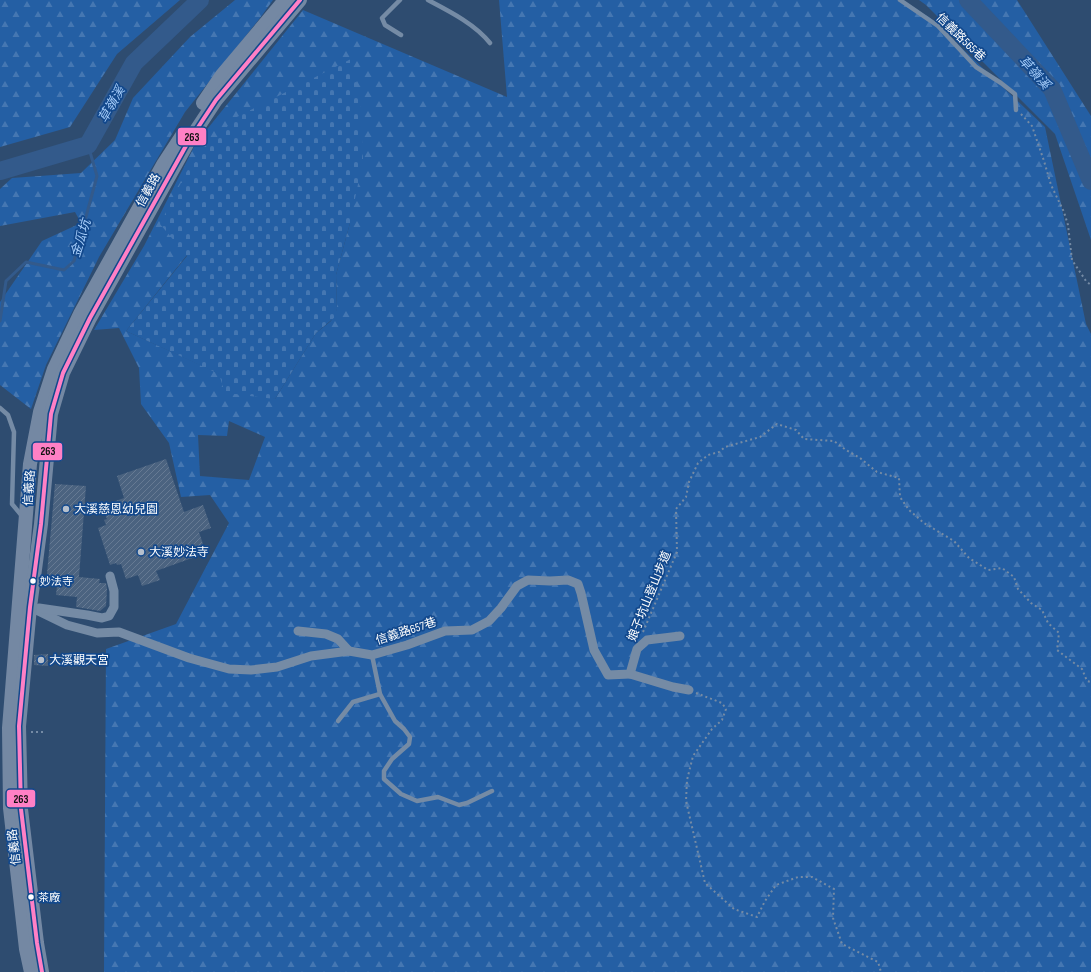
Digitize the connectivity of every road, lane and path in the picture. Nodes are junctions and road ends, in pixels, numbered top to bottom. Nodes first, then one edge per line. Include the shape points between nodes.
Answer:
1 (285, 0) edge
2 (300, 0) edge
3 (400, 0) edge
4 (428, 0) edge
5 (900, 0) edge
6 (401, 35) dead end
7 (490, 43) dead end
8 (1016, 110) joint
9 (1091, 285) edge
10 (1, 409) edge
11 (26, 522) junction
12 (41, 524) junction
13 (110, 576) dead end
14 (24, 607) junction
15 (298, 631) dead end
16 (680, 636) dead end
17 (637, 650) junction
18 (349, 651) junction
19 (372, 655) junction
20 (630, 674) junction
21 (1091, 682) edge
22 (689, 690) joint
23 (380, 694) junction
24 (338, 721) dead end
25 (492, 791) dead end
26 (30, 972) edge
27 (42, 972) edge
28 (881, 972) edge

1 - 11 main road, 信義路 via 222,75 194,116 164,163 80,314 54,369 40,412 30,464
2 - 12 main road, 信義路 via 216,100 187,144 90,318 63,373 51,414
3 - 6 lane via 382,18 385,25
4 - 7 lane via 454,14 484,35
5 - 8 lane, 信義路565巷 via 938,26 976,67 1015,94
8 - 9 path via 1032,126 1051,185 1068,225 1072,260
10 - 11 lane via 8,415 14,432 12,504
11 - 12 lane
11 - 14 main road, 信義路
12 - 14 main road, 信義路
13 - 14 street via 114,591 114,607 109,616 102,618
14 - 18 street, 信義路657巷 via 67,625 96,633 119,632 229,670 277,667 311,656
14 - 26 main road, 信義路 via 9,728 10,808
14 - 27 main road, 信義路 via 19,726 21,809
15 - 18 street via 326,634 338,640
16 - 17 street via 647,640
17 - 20 street
17 - 21 path, 娘子坑山登山步道 via 677,552 676,509 686,497 689,482 698,463 725,447 760,437 776,424 796,430 804,439 834,441 877,472 900,478 900,497 909,510 924,523 954,541 969,558 988,570 1002,568 1014,577 1018,589 1042,610 1048,623 1059,633 1057,650 1082,669 1087,681
18 - 19 street, 信義路657巷
19 - 20 street, 信義路657巷 via 445,631 472,630 490,621 517,586 528,580 568,580 578,584 594,650 608,675
19 - 23 lane
20 - 22 street
22 - 28 path via 722,703 726,709 722,720 692,756 687,780 686,801 704,883 734,909 757,917 776,885 798,877 812,877 834,889 833,918 842,944 878,962
23 - 24 lane via 353,702
23 - 25 lane via 395,721 410,737 409,744 384,770 384,780 401,794 417,801 438,797 459,805

